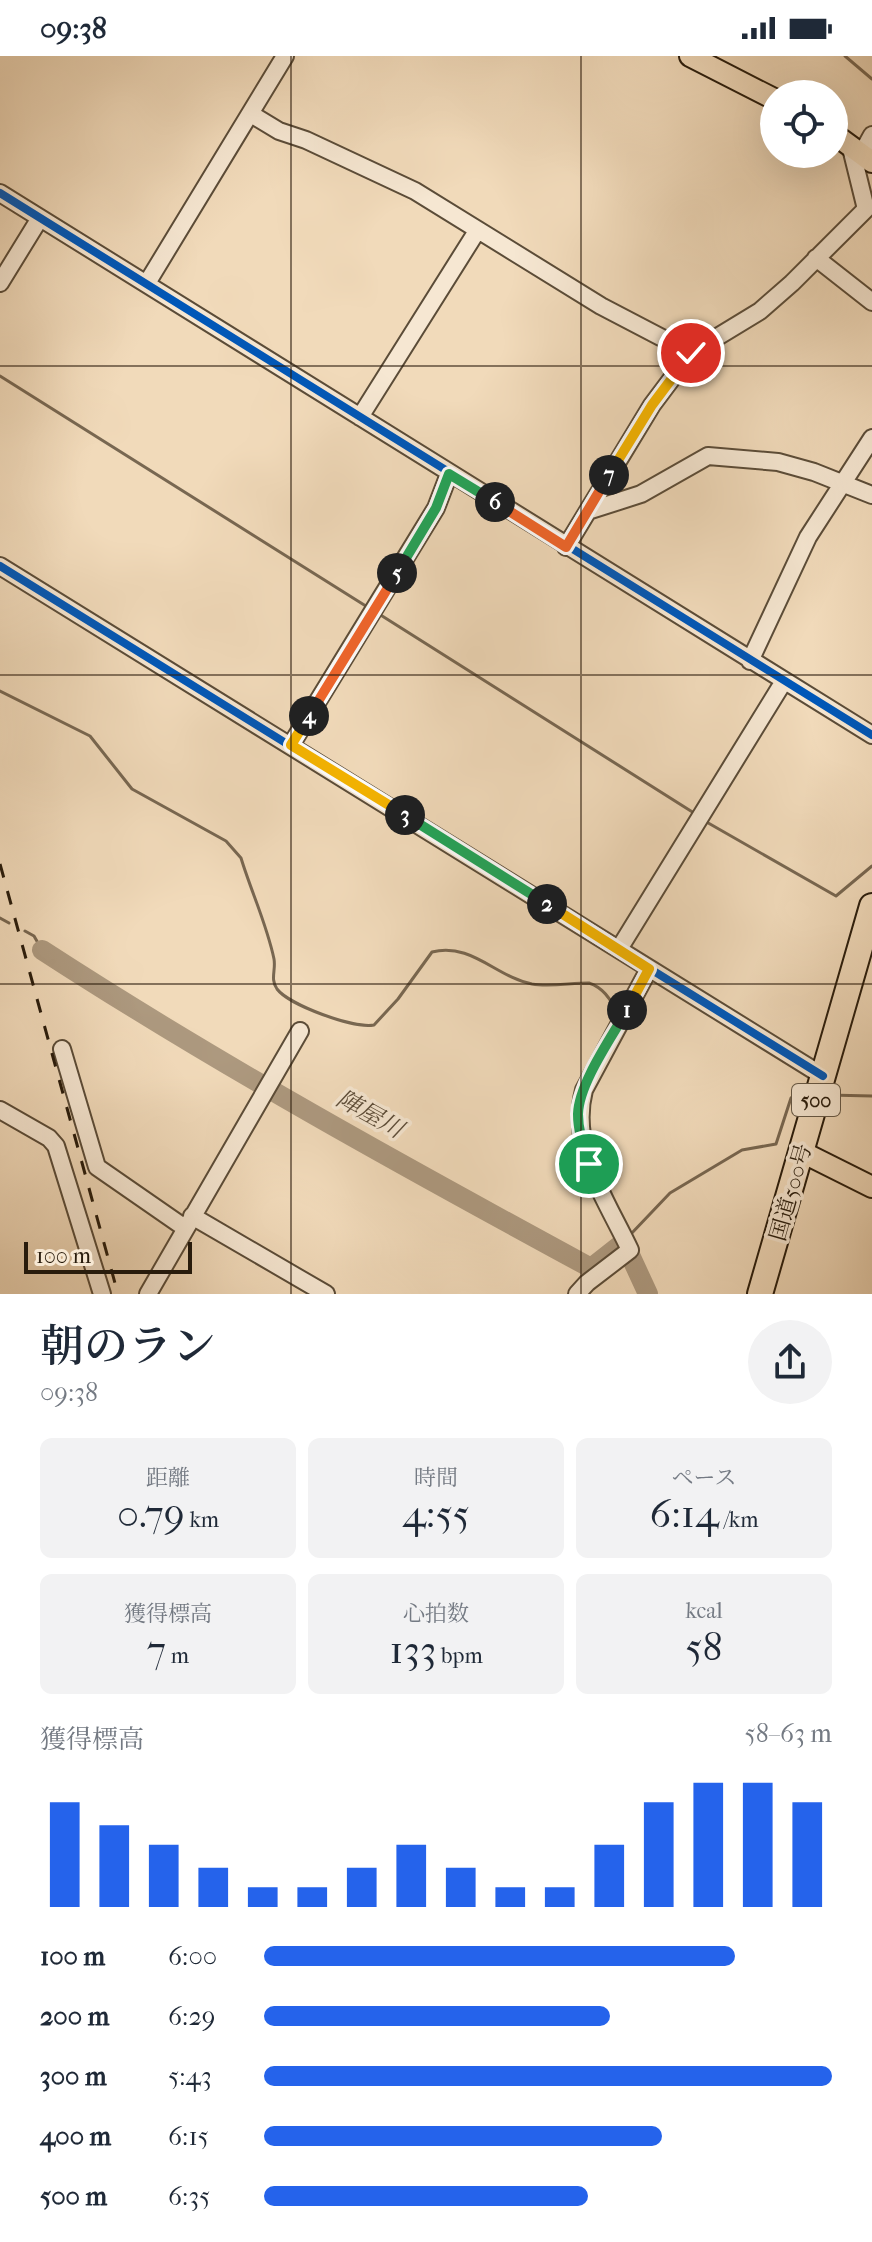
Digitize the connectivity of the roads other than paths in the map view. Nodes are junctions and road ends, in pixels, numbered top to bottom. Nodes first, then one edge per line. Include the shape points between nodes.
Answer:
1 (285, 56) edge
2 (690, 56) edge
3 (760, 92) edge
4 (251, 114) junction
5 (858, 146) edge
6 (0, 193) edge
7 (869, 211) edge
8 (40, 218) junction
9 (477, 231) junction
10 (816, 258) junction
11 (0, 283) edge
12 (147, 283) junction
13 (872, 302) edge
14 (691, 353) junction
15 (360, 417) junction
16 (872, 438) edge
17 (449, 474) junction
18 (844, 484) junction
19 (872, 495) edge
20 (588, 511) junction
21 (566, 547) junction
22 (0, 566) edge
23 (750, 661) junction
24 (784, 681) junction
25 (872, 735) edge
26 (291, 745) junction
27 (872, 906) edge
28 (619, 949) junction
29 (649, 969) junction
30 (300, 1031) dead end
31 (62, 1049) dead end
32 (823, 1076) junction
33 (0, 1110) edge
34 (802, 1152) junction
35 (872, 1187) edge
36 (189, 1222) junction
37 (102, 1294) edge
38 (148, 1294) edge
39 (326, 1294) edge
40 (577, 1294) edge
41 (760, 1294) edge

1 - 4 street
2 - 3 main road
4 - 9 street via 415,191
4 - 12 street
5 - 7 street
6 - 8 street
7 - 10 street
8 - 11 street
8 - 12 street
9 - 14 street
9 - 15 street
10 - 13 street
10 - 14 street via 760,311
12 - 15 street
14 - 20 street via 652,405
15 - 17 street
16 - 18 street
17 - 21 street
17 - 26 street via 436,508
18 - 19 street
18 - 20 street via 778,462 708,456 641,494
18 - 23 street via 808,537
20 - 21 street
21 - 23 street
22 - 26 street
23 - 24 street
24 - 25 street
24 - 28 street
26 - 28 street
27 - 32 highway, 国道500号 / 500
28 - 29 street
29 - 32 street
29 - 40 street via 584,1090 578,1111 589,1164 630,1250
30 - 36 street
31 - 36 street via 97,1167
32 - 34 highway, 国道500号 / 500
33 - 37 street via 56,1146
34 - 35 main road
34 - 41 highway, 国道500号 / 500
36 - 38 street
36 - 39 street

